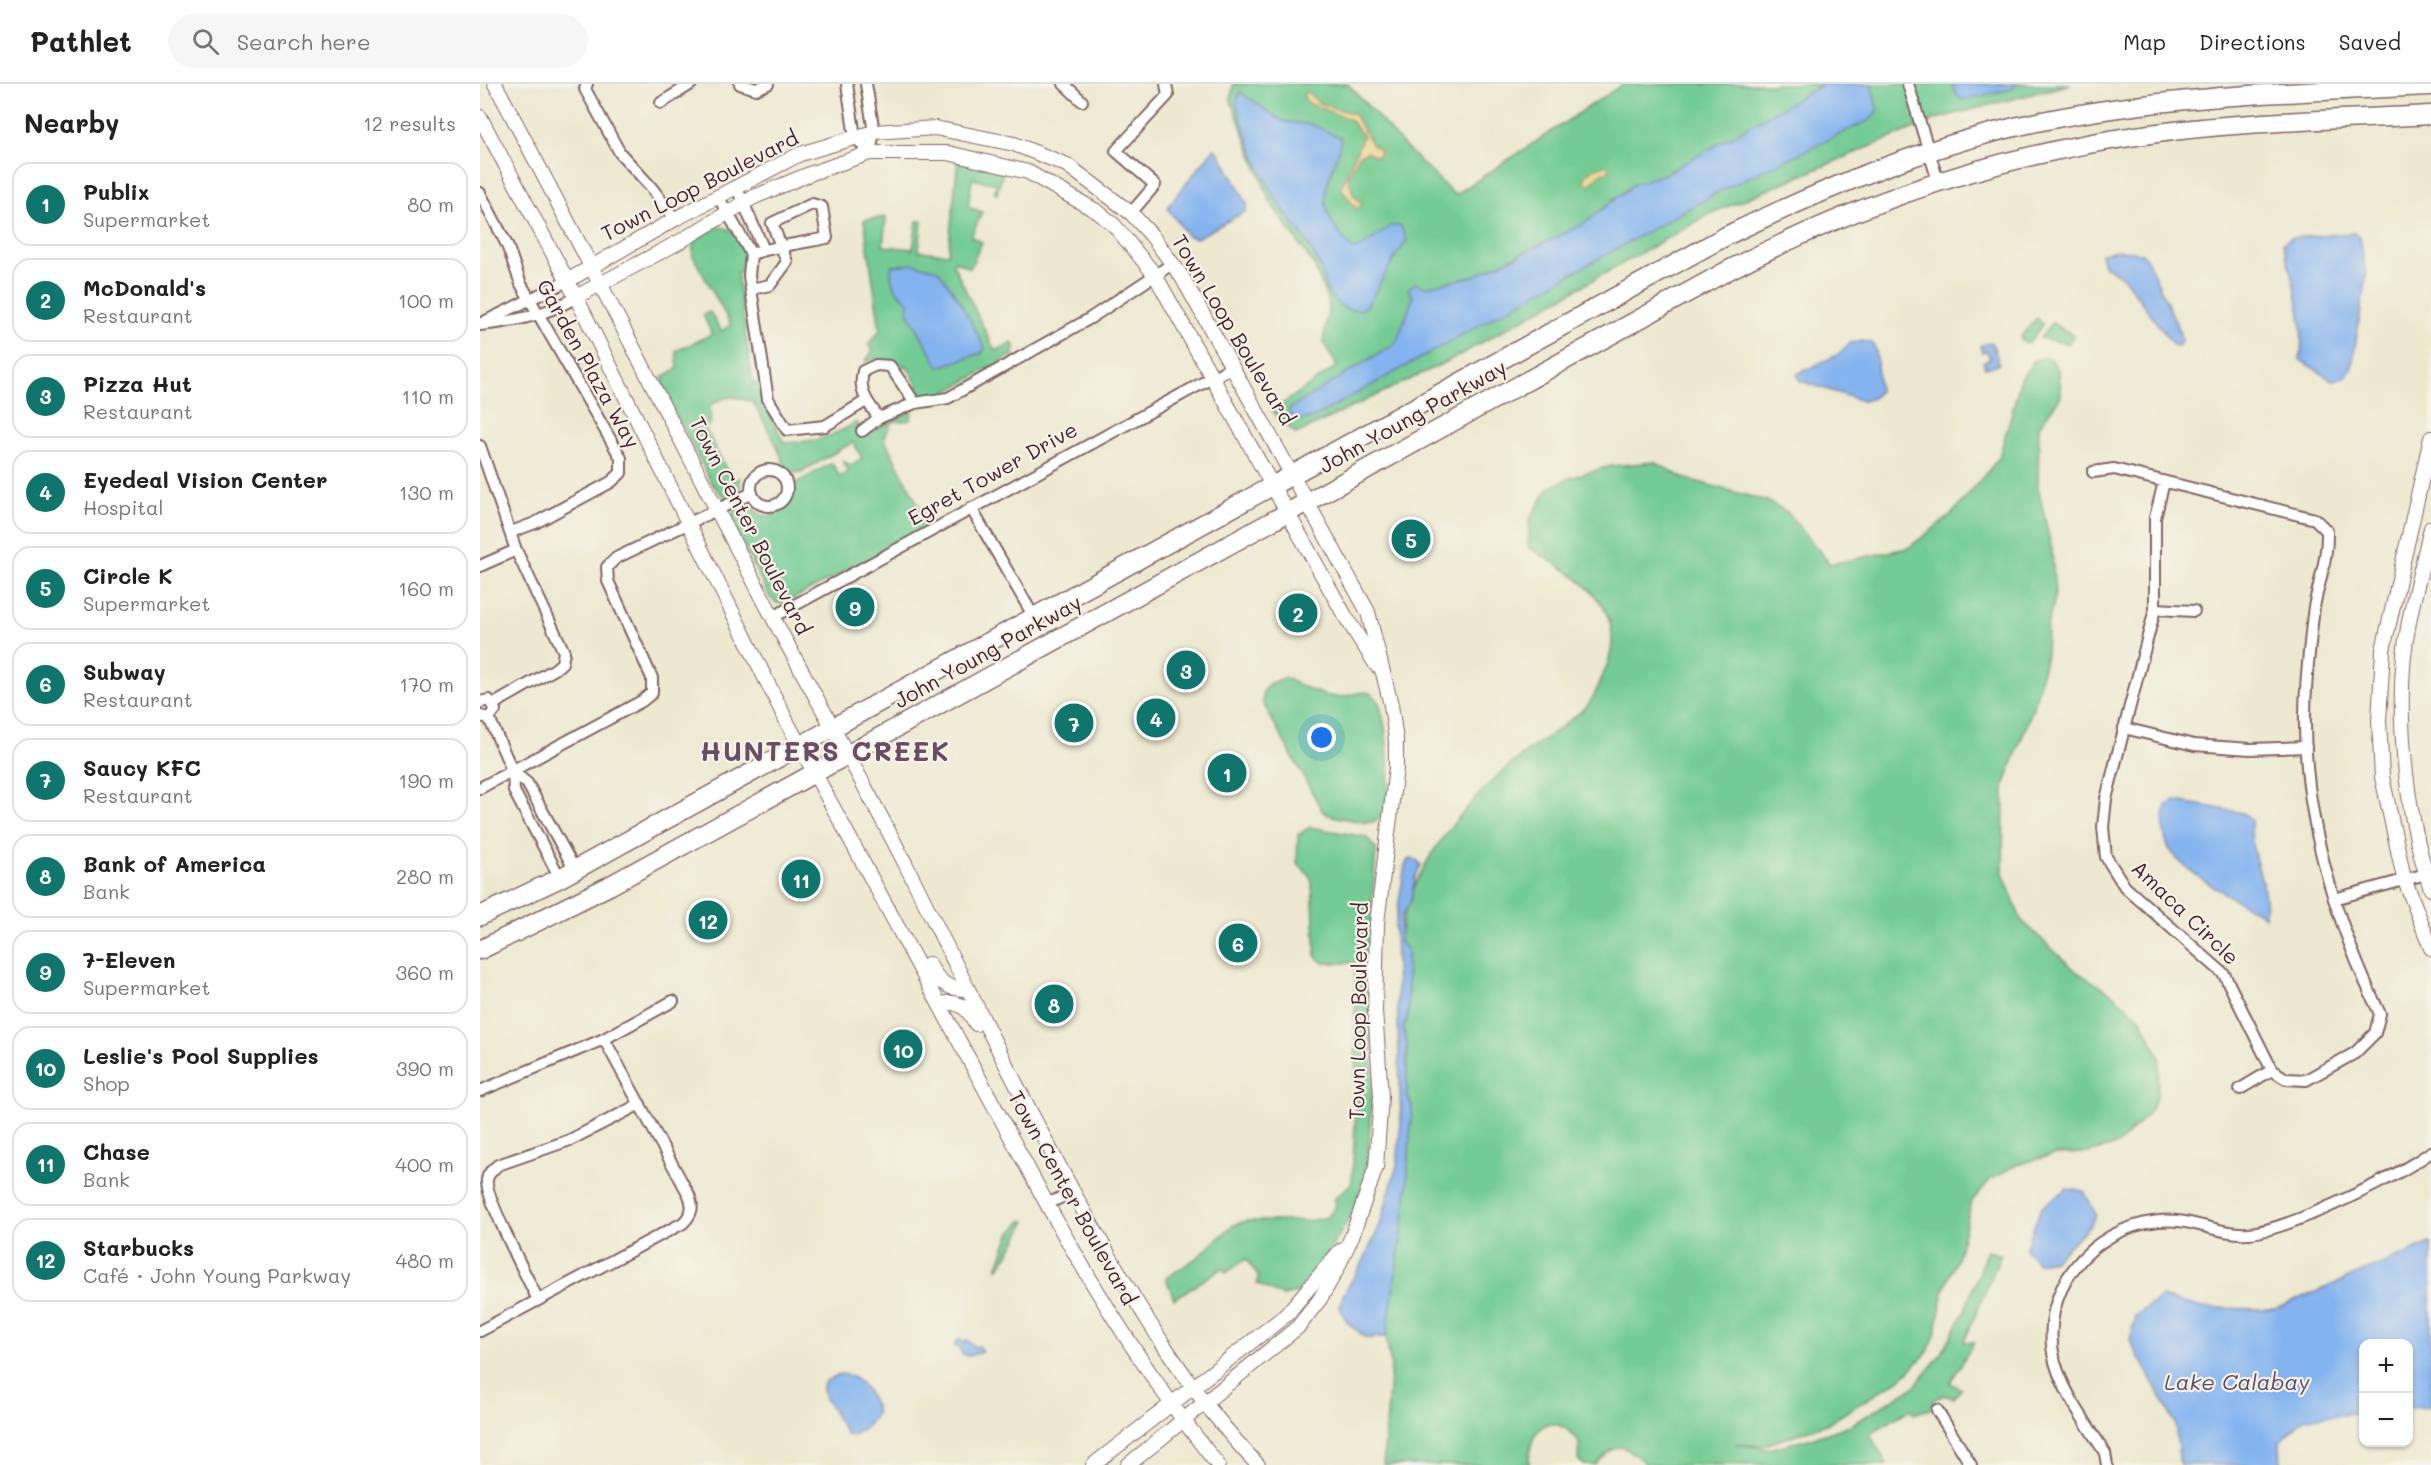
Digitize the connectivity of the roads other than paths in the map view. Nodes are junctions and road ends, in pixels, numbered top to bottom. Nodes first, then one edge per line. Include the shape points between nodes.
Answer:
1 (495, 84) edge
2 (587, 84) edge
3 (691, 84) edge
4 (740, 84) edge
5 (768, 84) edge
6 (847, 84) edge
7 (866, 84) edge
8 (1064, 84) edge
9 (1166, 84) edge
10 (1908, 84) edge
11 (2431, 86) edge
12 (1082, 101) dead end
13 (661, 103) dead end
14 (2431, 115) edge
15 (480, 117) edge
16 (874, 132) junction
17 (855, 137) junction
18 (1929, 151) junction
19 (870, 153) junction
20 (1938, 180) junction
21 (736, 186) junction
22 (480, 193) edge
23 (718, 196) junction
24 (744, 203) junction
25 (727, 213) junction
26 (1131, 213) junction
27 (675, 219) junction
28 (783, 246) junction
29 (764, 250) junction
30 (751, 254) junction
31 (1172, 264) junction
32 (592, 266) junction
33 (1155, 275) junction
34 (567, 281) junction
35 (602, 283) junction
36 (751, 288) junction
37 (576, 297) junction
38 (531, 299) junction
39 (539, 313) junction
40 (480, 324) edge
41 (1232, 367) junction
42 (1213, 376) junction
43 (866, 401) junction
44 (915, 403) junction
45 (879, 418) junction
46 (862, 430) dead end
47 (2431, 438) edge
48 (480, 446) edge
49 (2429, 454) edge
50 (2093, 472) dead end
51 (1294, 475) junction
52 (2164, 482) junction
53 (1272, 487) junction
54 (752, 493) dead end
55 (1308, 501) junction
56 (971, 508) junction
57 (716, 510) junction
58 (1288, 513) junction
59 (686, 523) junction
60 (2431, 528) edge
61 (511, 532) junction
62 (516, 550) junction
63 (480, 566) edge
64 (1338, 604) junction
65 (2155, 609) junction
66 (2194, 611) dead end
67 (1368, 612) junction
68 (773, 617) junction
69 (1034, 617) junction
70 (1383, 676) junction
71 (480, 702) edge
72 (494, 704) junction
73 (485, 717) edge
74 (832, 728) junction
75 (2124, 728) junction
76 (800, 746) junction
77 (2307, 747) junction
78 (847, 756) junction
79 (513, 772) junction
80 (815, 774) junction
81 (480, 788) edge
82 (568, 874) junction
83 (2426, 874) junction
84 (2404, 878) junction
85 (2431, 889) edge
86 (2334, 898) junction
87 (888, 904) junction
88 (480, 916) edge
89 (2431, 948) edge
90 (480, 950) edge
91 (966, 989) junction
92 (673, 1001) dead end
93 (941, 1004) junction
94 (604, 1039) junction
95 (2272, 1070) junction
96 (2240, 1089) dead end
97 (480, 1091) edge
98 (1022, 1096) junction
99 (640, 1104) junction
100 (2431, 1152) edge
101 (1073, 1191) junction
102 (1047, 1204) junction
103 (1352, 1236) junction
104 (538, 1300) junction
105 (480, 1331) edge
106 (1193, 1386) junction
107 (1171, 1402) junction
108 (1206, 1404) junction
109 (1937, 1410) dead end
110 (1183, 1420) junction
111 (1093, 1465) edge
112 (1128, 1465) edge
113 (1218, 1465) edge
114 (1258, 1465) edge
115 (1971, 1465) edge
116 (2107, 1465) edge

1 - 32 street, Town Center Boulevard
2 - 27 street via 585,89 595,112 620,153
3 - 13 street
4 - 5 street via 756,89
6 - 17 street
7 - 16 street
8 - 12 street
9 - 26 street via 1168,95 1116,151 1155,185
10 - 18 street
11 - 18 highway, John Young Parkway via 2234,95 2121,107 2037,122
14 - 20 highway, John Young Parkway via 2238,125 2151,134 2042,152
15 - 34 street, Town Center Boulevard
16 - 17 street, Town Loop Boulevard
16 - 19 street
16 - 26 street, Town Loop Boulevard via 935,128 1014,144 1066,165
17 - 19 street
17 - 21 street, Town Loop Boulevard via 800,154
18 - 20 street
18 - 51 highway, John Young Parkway via 1825,190 1726,236
19 - 24 street, Town Loop Boulevard via 812,172
19 - 33 street, Town Loop Boulevard via 948,153 1028,172 1098,212 1114,225
20 - 55 highway, John Young Parkway via 1854,210 1765,251
21 - 23 street, Town Loop Boulevard
21 - 24 street
22 - 38 street, Garden Plaza Way
23 - 25 street
23 - 27 street, Town Loop Boulevard
24 - 25 street, Town Loop Boulevard
24 - 29 street
25 - 30 street
25 - 35 street, Town Loop Boulevard
26 - 31 street, Town Loop Boulevard
27 - 32 street, Town Loop Boulevard
28 - 28 street via 827,238 822,207 812,204 772,223
28 - 29 street
28 - 36 street via 787,262 784,269 770,285
29 - 30 street
30 - 36 street
31 - 33 street
31 - 41 street, Town Loop Boulevard
32 - 34 street, Town Loop Boulevard
32 - 35 street, Town Center Boulevard
33 - 42 street, Town Loop Boulevard
33 - 44 street via 1089,319 948,398
34 - 37 street, Town Center Boulevard
34 - 38 street
35 - 37 street, Town Loop Boulevard
35 - 57 street, Town Center Boulevard
36 - 43 street via 768,399 787,430 825,426
37 - 39 street
37 - 59 street, Town Center Boulevard
38 - 39 street, Garden Plaza Way
38 - 40 street
39 - 40 street via 509,322
39 - 61 street, Garden Plaza Way via 621,458 621,473 536,523
41 - 42 street, Egret Tower Drive
41 - 51 street, Town Loop Boulevard
42 - 53 street, Town Loop Boulevard
42 - 56 street, Egret Tower Drive
43 - 44 street via 860,385 863,371 876,365 890,366
43 - 45 street
44 - 45 street
45 - 46 street
47 - 49 street
48 - 61 street
49 - 84 street via 2383,650 2382,777
50 - 52 street via 2114,469
51 - 53 highway, John Young Parkway
51 - 55 street, Town Loop Boulevard
52 - 65 street, Amaca Circle via 2155,518
52 - 77 street via 2315,519 2327,531 2307,678
53 - 58 street, Town Loop Boulevard
53 - 69 highway, John Young Parkway
54 - 57 street
55 - 58 highway, John Young Parkway
55 - 67 street, Town Loop Boulevard
56 - 68 street, Egret Tower Drive
56 - 69 street
57 - 59 street
57 - 68 street, Town Center Boulevard
58 - 64 street, Town Loop Boulevard
58 - 78 highway, John Young Parkway
59 - 76 street, Town Center Boulevard
59 - 79 street via 616,558 607,567 608,581 652,678 652,693
60 - 83 street via 2408,624 2401,717 2411,804
61 - 62 street
62 - 63 street
62 - 72 street via 564,652 562,663 555,669
64 - 67 street via 1349,611
64 - 70 street, Town Loop Boulevard
65 - 66 street
65 - 75 street, Amaca Circle
67 - 70 street, Town Loop Boulevard
68 - 74 street, Town Center Boulevard
69 - 74 highway, John Young Parkway
70 - 103 street, Town Loop Boulevard via 1396,740 1396,768 1377,923 1375,1011 1381,1096 1376,1167
71 - 72 street
72 - 73 street via 495,712
73 - 79 street
74 - 76 highway, John Young Parkway
74 - 78 street, Town Center Boulevard
75 - 77 street via 2194,745 2250,749
75 - 95 street, Amaca Circle via 2106,799 2106,857 2125,888 2224,974
76 - 80 street, Town Center Boulevard
76 - 82 highway, John Young Parkway
77 - 86 street via 2315,824
78 - 80 highway, John Young Parkway
78 - 91 street, Town Center Boulevard
79 - 81 street
79 - 82 street via 528,783
79 - 82 street via 514,792
80 - 87 street, Town Center Boulevard
80 - 90 highway, John Young Parkway via 609,886
82 - 88 highway, John Young Parkway
83 - 84 street
83 - 85 street
84 - 86 street
84 - 89 street
86 - 95 street via 2380,1014 2375,1033 2355,1053 2306,1080 2286,1079
87 - 91 street, Town Center Boulevard via 904,918 933,973 944,985
87 - 93 street, Town Center Boulevard
91 - 98 street, Town Center Boulevard
92 - 94 street
93 - 98 street, Town Center Boulevard via 952,1001 962,1005 1003,1076
93 - 102 street, Town Center Boulevard
94 - 97 street
94 - 99 street
95 - 96 street
98 - 101 street, Town Center Boulevard
99 - 104 street via 689,1194 693,1209 690,1216 683,1224
99 - 104 street via 570,1140 498,1165 491,1171 487,1180 490,1198
100 - 116 street via 2412,1167 2279,1227 2224,1232 2185,1221 2161,1220 2108,1236 2090,1249 2069,1273 2053,1311 2051,1337 2055,1363 2067,1391 2106,1453
101 - 102 street
101 - 106 street, Town Center Boulevard via 1125,1284
102 - 107 street, Town Center Boulevard via 1087,1277
103 - 106 street, Town Loop Boulevard via 1286,1314
103 - 108 street, Town Loop Boulevard via 1320,1299 1298,1327
104 - 105 street
106 - 107 street, Town Loop Boulevard
106 - 108 street, Town Center Boulevard
107 - 110 street, Town Center Boulevard
107 - 111 street, Town Loop Boulevard
108 - 110 street, Town Loop Boulevard
108 - 114 street, Town Center Boulevard
109 - 115 street
110 - 112 street, Town Loop Boulevard
110 - 113 street, Town Center Boulevard

